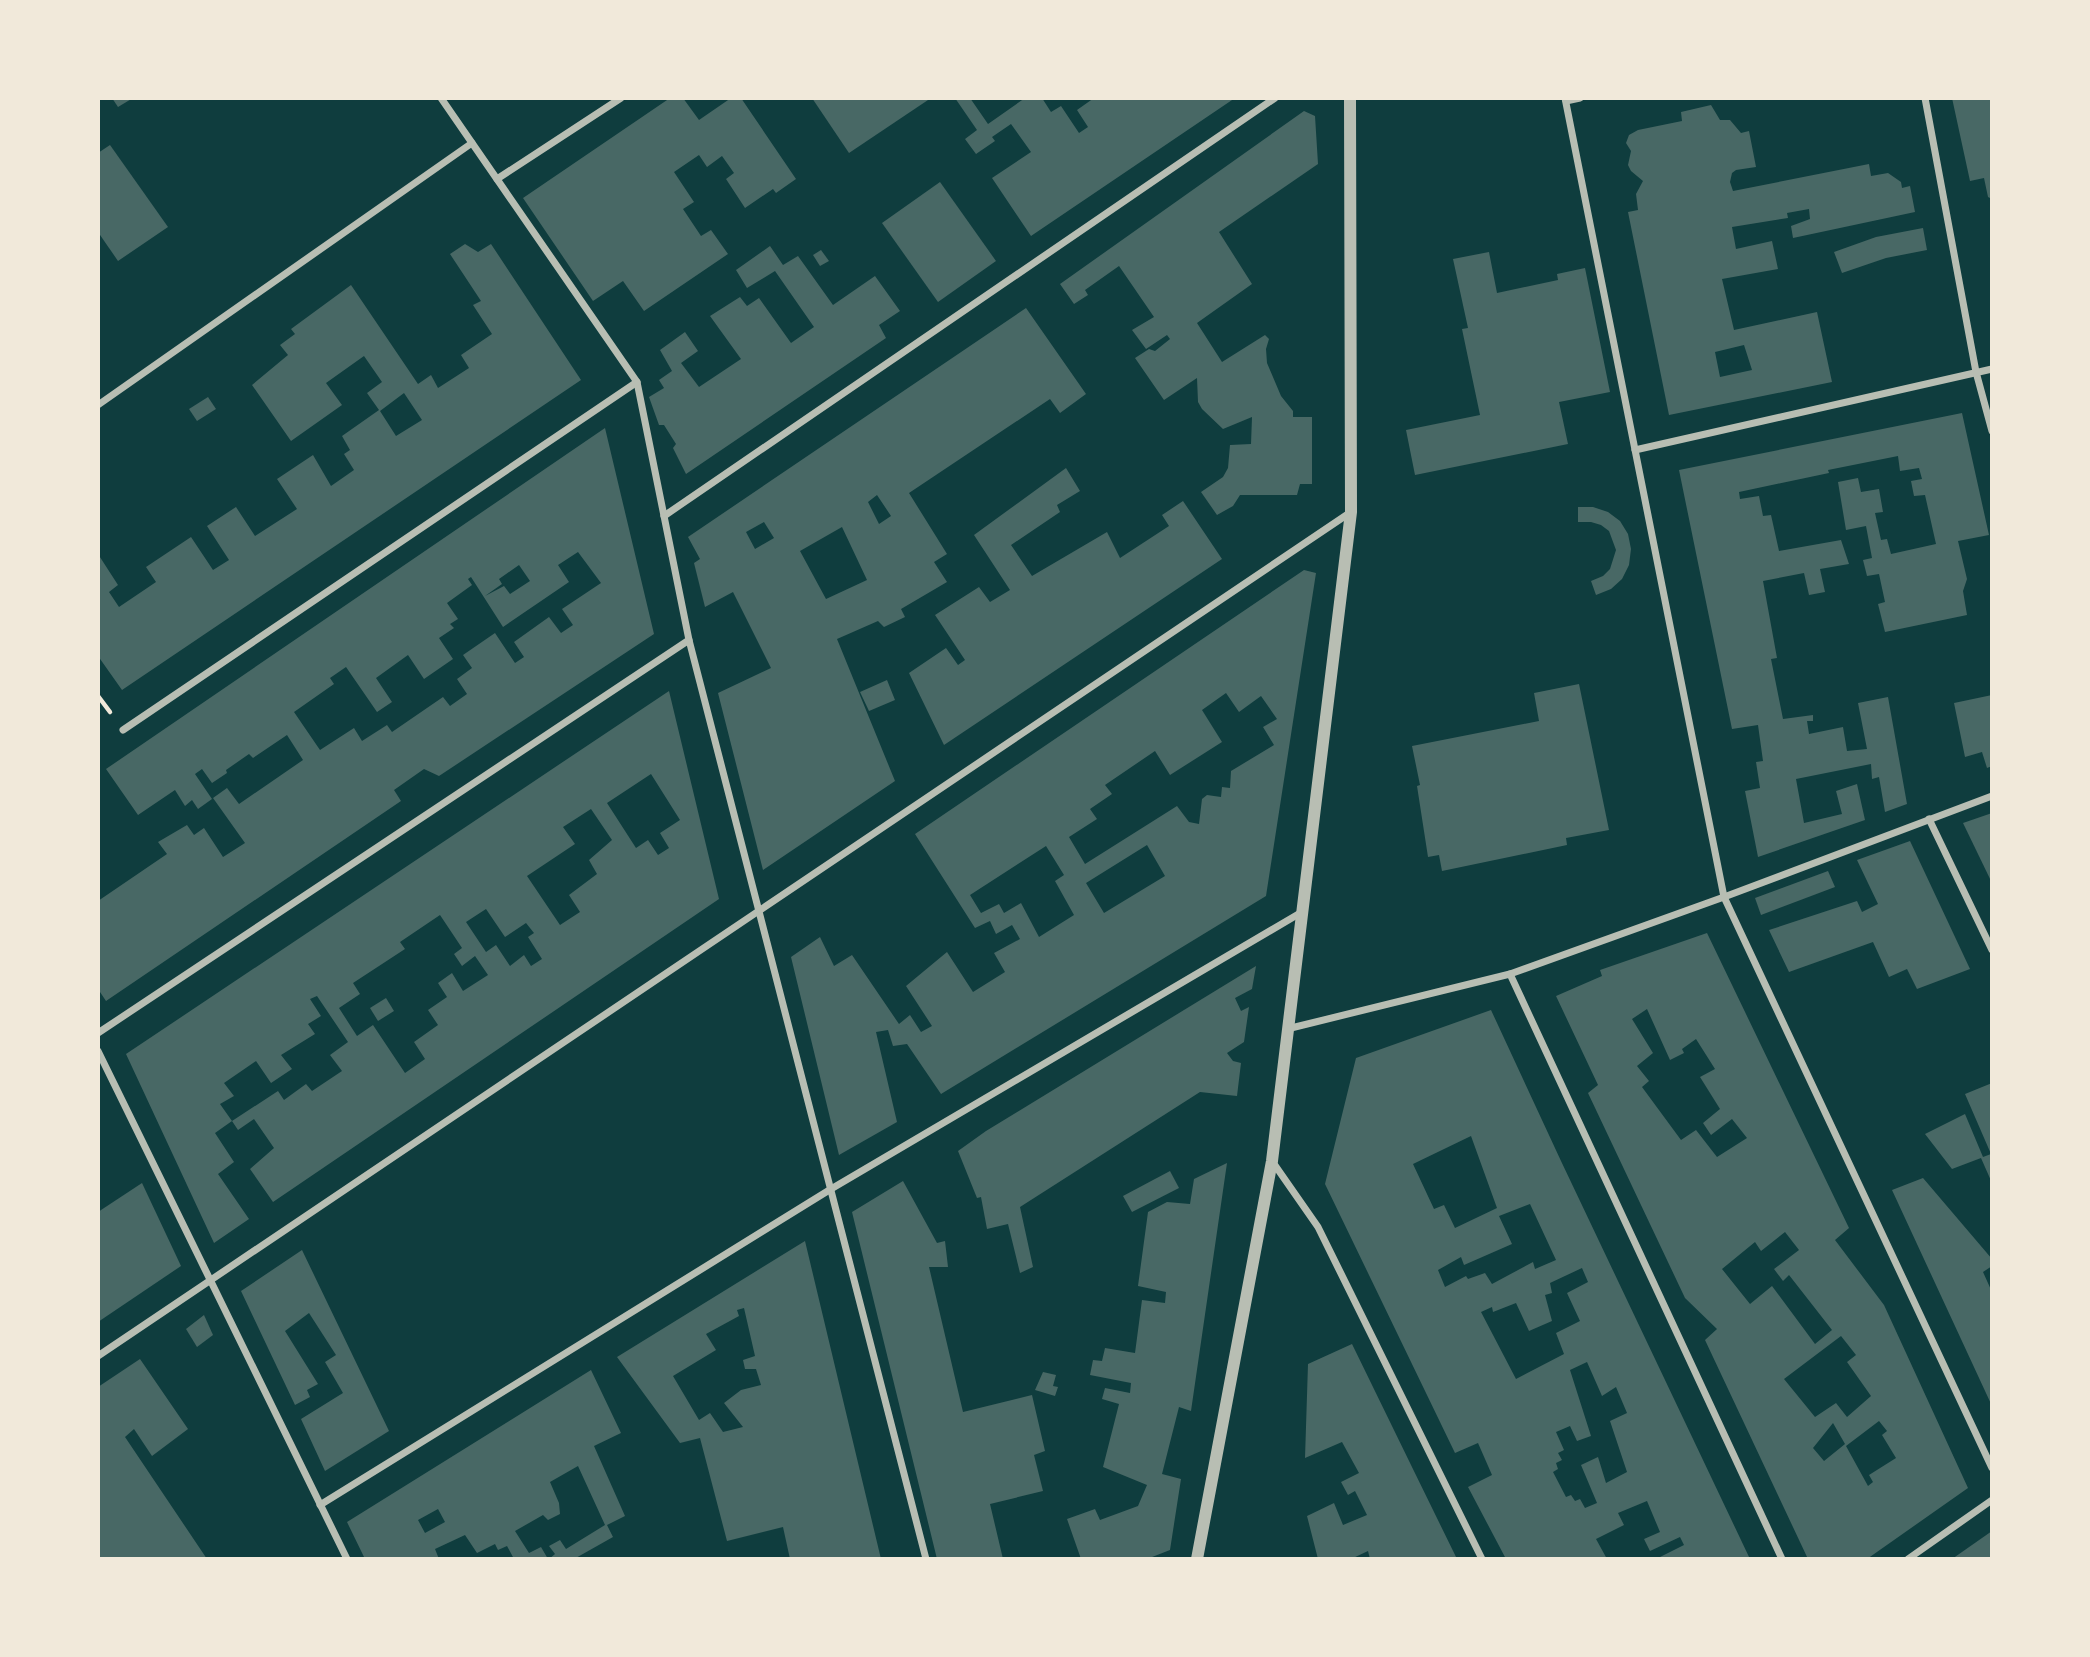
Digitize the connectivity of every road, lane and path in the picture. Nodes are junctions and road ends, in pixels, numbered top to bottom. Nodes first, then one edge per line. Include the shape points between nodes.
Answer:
1 (441, 98) edge
2 (621, 98) edge
3 (1275, 98) edge
4 (1350, 98) edge
5 (1580, 98) edge
6 (1925, 98) edge
7 (1566, 99) edge
8 (472, 143) junction
9 (497, 179) junction
10 (1992, 369) edge
11 (1976, 372) junction
12 (637, 382) junction
13 (98, 405) edge
14 (1992, 431) edge
15 (1635, 450) junction
16 (1351, 512) junction
17 (664, 516) junction
18 (689, 640) junction
19 (123, 730) dead end
20 (1992, 796) edge
21 (1929, 819) junction
22 (1724, 897) junction
23 (759, 911) junction
24 (1303, 912) junction
25 (1992, 950) edge
26 (1510, 974) junction
27 (1287, 1029) junction
28 (98, 1033) edge
29 (98, 1051) edge
30 (1272, 1161) junction
31 (831, 1189) junction
32 (210, 1280) junction
33 (98, 1356) edge
34 (1992, 1468) edge
35 (1992, 1500) edge
36 (320, 1505) junction
37 (347, 1559) edge
38 (926, 1559) edge
39 (1197, 1559) edge
40 (1482, 1559) edge
41 (1782, 1559) edge
42 (1908, 1559) edge

1 - 8 street
2 - 9 street
3 - 17 street
4 - 16 street
5 - 7 street
6 - 11 street
7 - 15 street
8 - 9 street
8 - 13 street
9 - 12 street
10 - 11 street
11 - 14 street
11 - 15 street
12 - 17 street
12 - 19 street
15 - 22 street
16 - 23 street
16 - 24 street
17 - 18 street
18 - 23 street
18 - 28 street
20 - 21 street
21 - 22 street
21 - 25 street
22 - 26 street
22 - 34 street
23 - 31 street
23 - 32 street
24 - 27 street
24 - 31 street
26 - 27 street
26 - 41 street
27 - 30 street
29 - 32 street
30 - 39 street
30 - 40 street via 1318,1227
31 - 36 street
31 - 38 street
32 - 33 street
32 - 36 street
35 - 42 street
36 - 37 street

